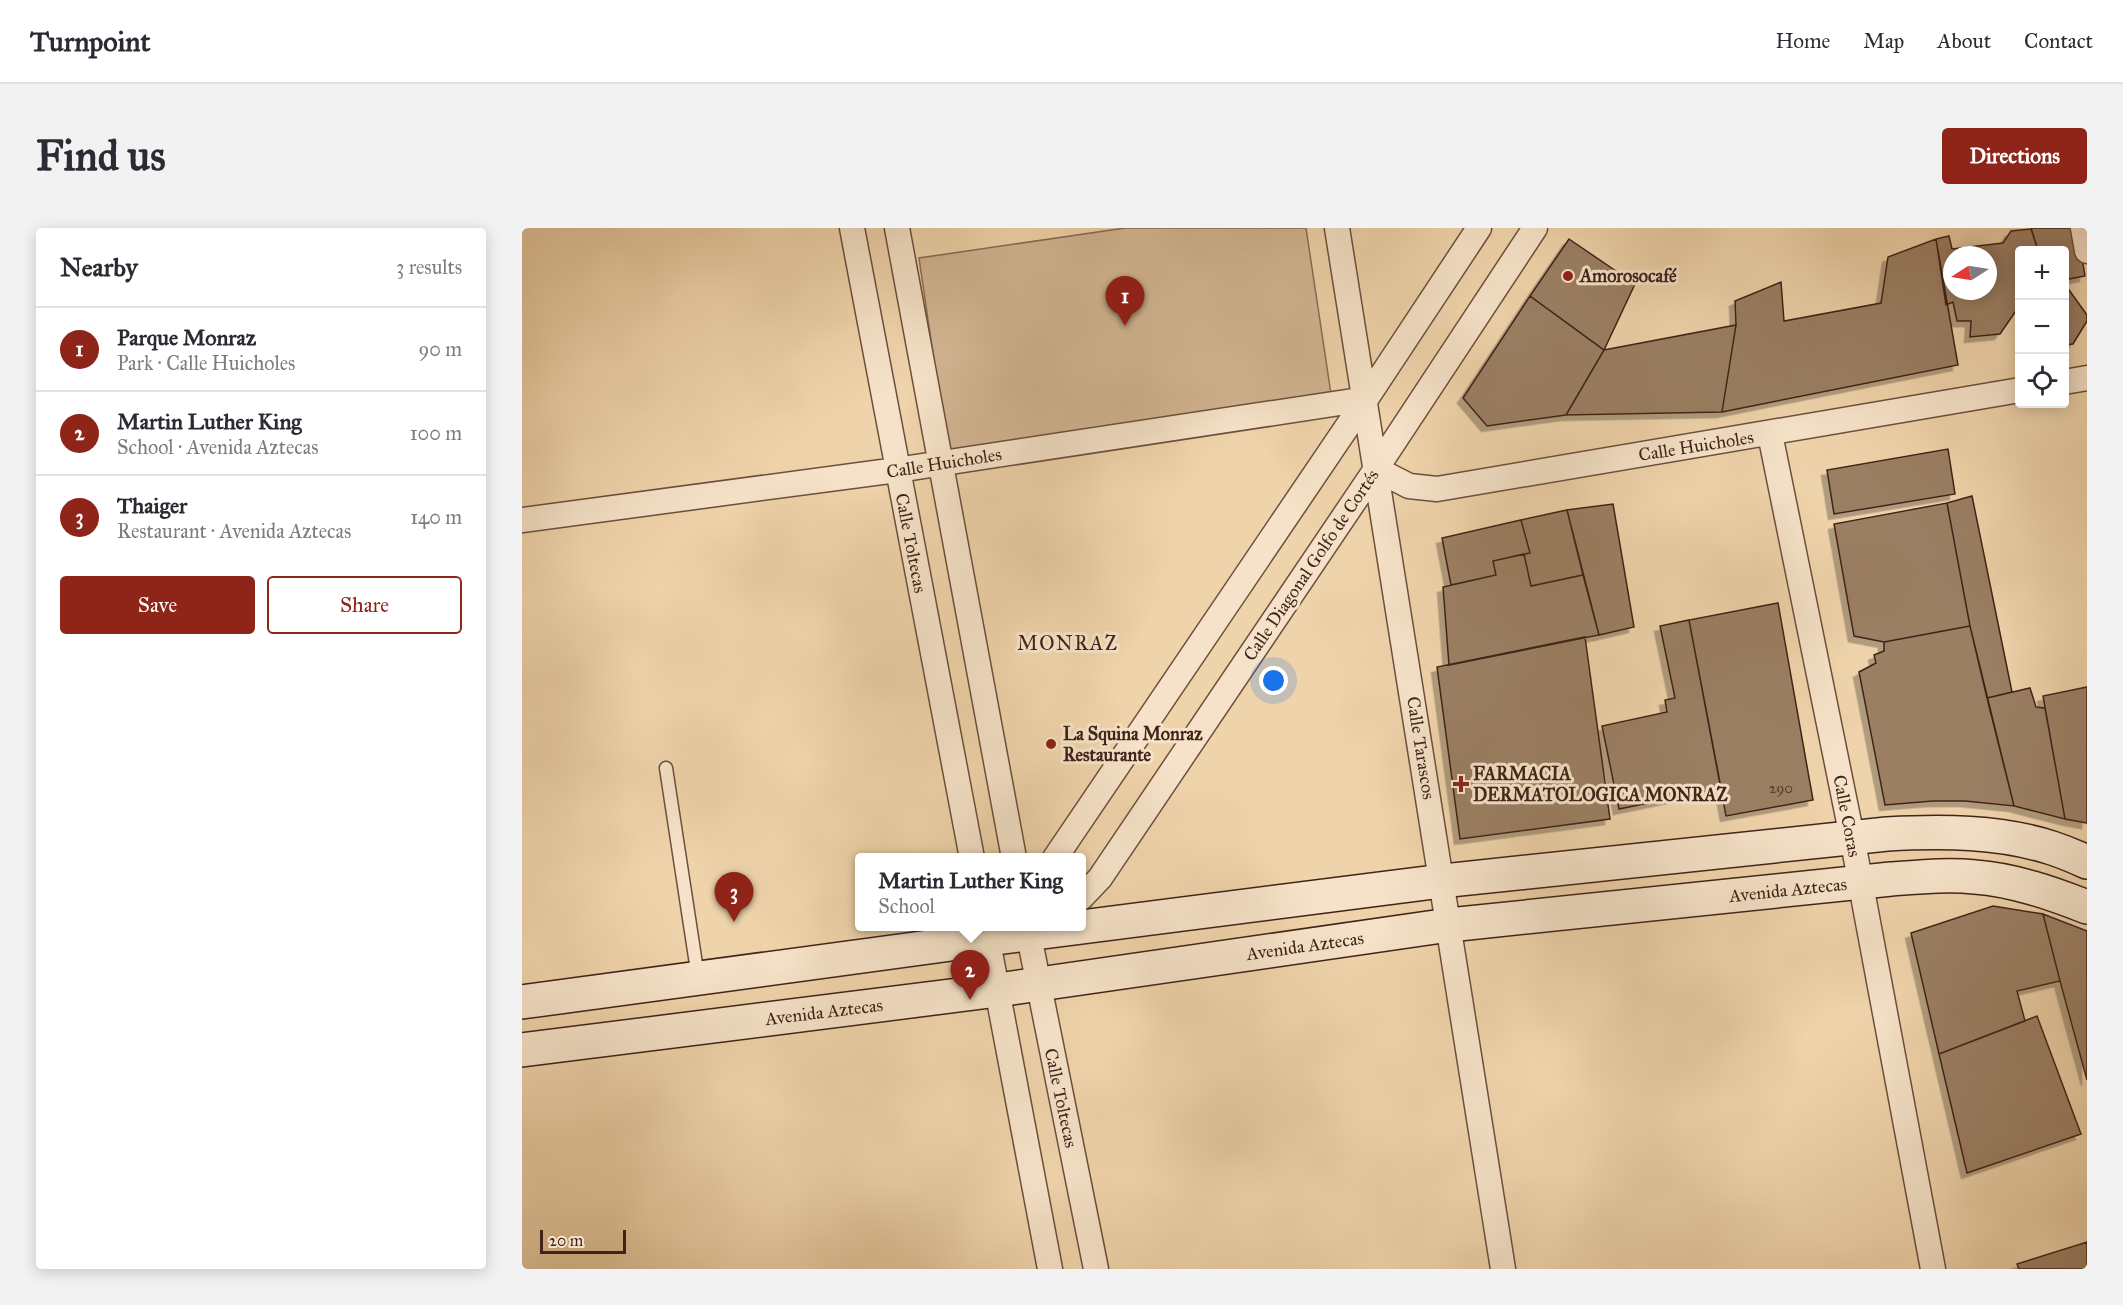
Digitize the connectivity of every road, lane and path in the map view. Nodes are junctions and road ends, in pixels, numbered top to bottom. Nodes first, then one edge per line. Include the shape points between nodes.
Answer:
1 (852, 228) edge
2 (897, 228) edge
3 (1337, 228) edge
4 (1479, 228) edge
5 (1535, 228) edge
6 (2083, 228) edge
7 (2087, 251) edge
8 (2087, 378) edge
9 (2069, 381) edge
10 (2015, 391) edge
11 (1365, 399) junction
12 (1770, 434) junction
13 (940, 463) junction
14 (1376, 469) junction
15 (897, 470) junction
16 (522, 520) edge
17 (666, 768) dead end
18 (1852, 837) junction
19 (971, 853) edge
20 (1013, 853) edge
21 (1058, 853) edge
22 (2087, 862) edge
23 (1442, 881) junction
24 (1860, 882) junction
25 (1086, 892) edge
26 (2087, 907) edge
27 (1086, 922) edge
28 (1449, 925) junction
29 (1005, 931) edge
30 (1032, 931) edge
31 (987, 933) edge
32 (698, 978) junction
33 (1038, 984) junction
34 (998, 990) junction
35 (522, 1002) edge
36 (522, 1050) edge
37 (1050, 1269) edge
38 (1096, 1269) edge
39 (1503, 1269) edge
40 (1933, 1269) edge

1 - 15 street, Calle Toltecas
2 - 13 street
3 - 11 street, Calle Tarascos
4 - 11 street
5 - 14 street, Calle Diagonal Golfo de Cortés
6 - 7 street
8 - 9 street
10 - 12 street, Calle Huicholes
11 - 13 street, Calle Huicholes
11 - 14 street, Calle Tarascos
11 - 21 street
12 - 14 street, Calle Huicholes via 1437,489 1409,486
12 - 18 street, Calle Coras
13 - 15 street, Calle Huicholes
13 - 20 street
14 - 23 street, Calle Tarascos
14 - 25 street, Calle Diagonal Golfo de Cortés
15 - 16 street, Calle Huicholes
15 - 19 street, Calle Toltecas
17 - 32 lane
18 - 22 street via 1931,832 1974,834 2051,848
18 - 23 street
18 - 24 street, Calle Coras
23 - 27 street
23 - 28 street, Calle Tarascos
24 - 26 street, Avenida Aztecas via 1975,877 2019,884
24 - 28 street, Avenida Aztecas
24 - 40 street, Calle Coras
28 - 33 street, Avenida Aztecas
28 - 39 street, Calle Tarascos
29 - 31 street
30 - 33 street, Calle Toltecas
31 - 32 street
31 - 34 street
32 - 35 street
33 - 34 street, Avenida Aztecas
33 - 38 street, Calle Toltecas
34 - 36 street, Avenida Aztecas
34 - 37 street

